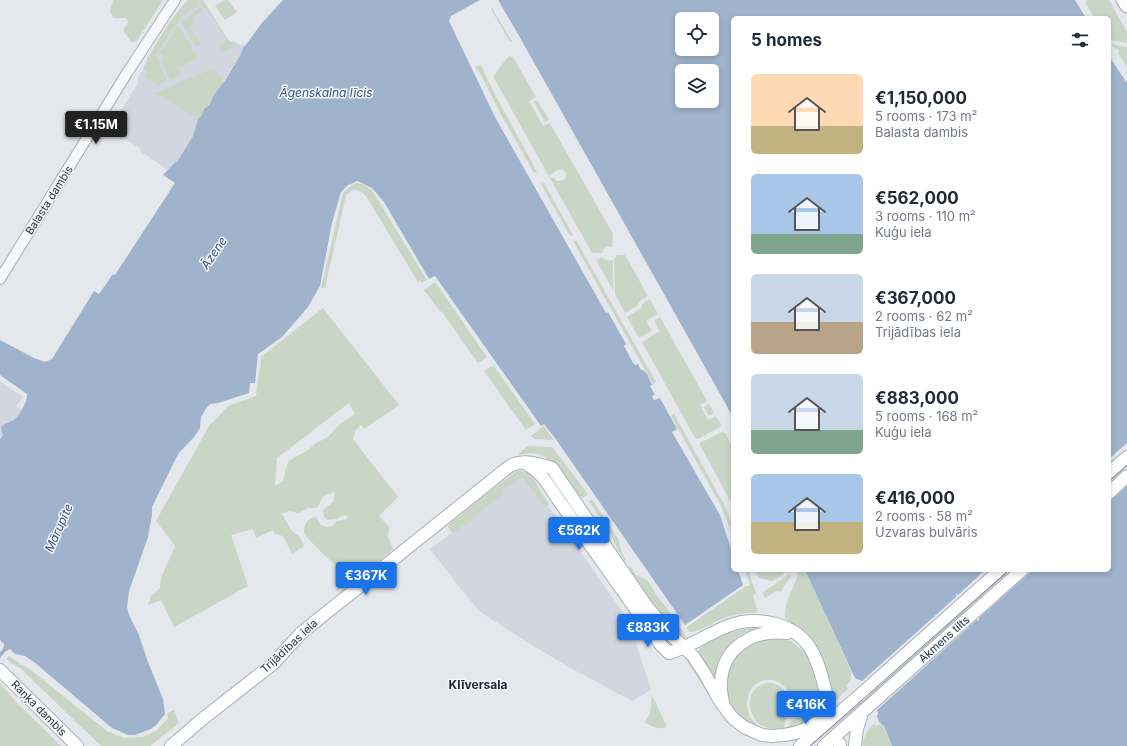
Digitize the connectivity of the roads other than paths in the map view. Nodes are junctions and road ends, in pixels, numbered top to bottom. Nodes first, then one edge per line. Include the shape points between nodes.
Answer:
1 (175, 0) edge
2 (1123, 0) edge
3 (1127, 6) edge
4 (0, 279) edge
5 (1127, 457) edge
6 (523, 462) junction
7 (1111, 471) edge
8 (1127, 476) edge
9 (1111, 490) edge
10 (582, 511) junction
11 (571, 518) junction
12 (998, 572) edge
13 (1020, 572) edge
14 (796, 634) junction
15 (684, 648) junction
16 (0, 670) edge
17 (724, 705) junction
18 (830, 706) dead end
19 (864, 710) junction
20 (828, 722) junction
21 (77, 746) edge
22 (171, 746) edge
23 (800, 746) edge
24 (824, 746) edge
25 (856, 746) edge

1 - 4 street, Balasta dambis
2 - 3 main road
5 - 7 main road
6 - 10 main road via 552,468
6 - 11 main road via 535,468 545,479
6 - 22 main road, Trijādības iela via 512,465 492,480 300,633 274,663
8 - 9 main road
10 - 11 main road via 574,507 570,509
10 - 15 main road via 647,607
11 - 15 main road via 661,645 669,653
12 - 20 main road, Akmens tilts
13 - 19 main road, Akmens tilts
14 - 15 main road via 772,623 747,622 727,626
14 - 17 main road via 765,633 740,644 729,657 722,674
14 - 18 main road via 814,654
15 - 17 main road via 693,656
16 - 21 main road, Raņķa dambis
17 - 20 main road via 739,723 762,735 784,736 816,723
19 - 24 main road, Akmens tilts
19 - 25 main road via 857,729
20 - 23 main road, Akmens tilts

